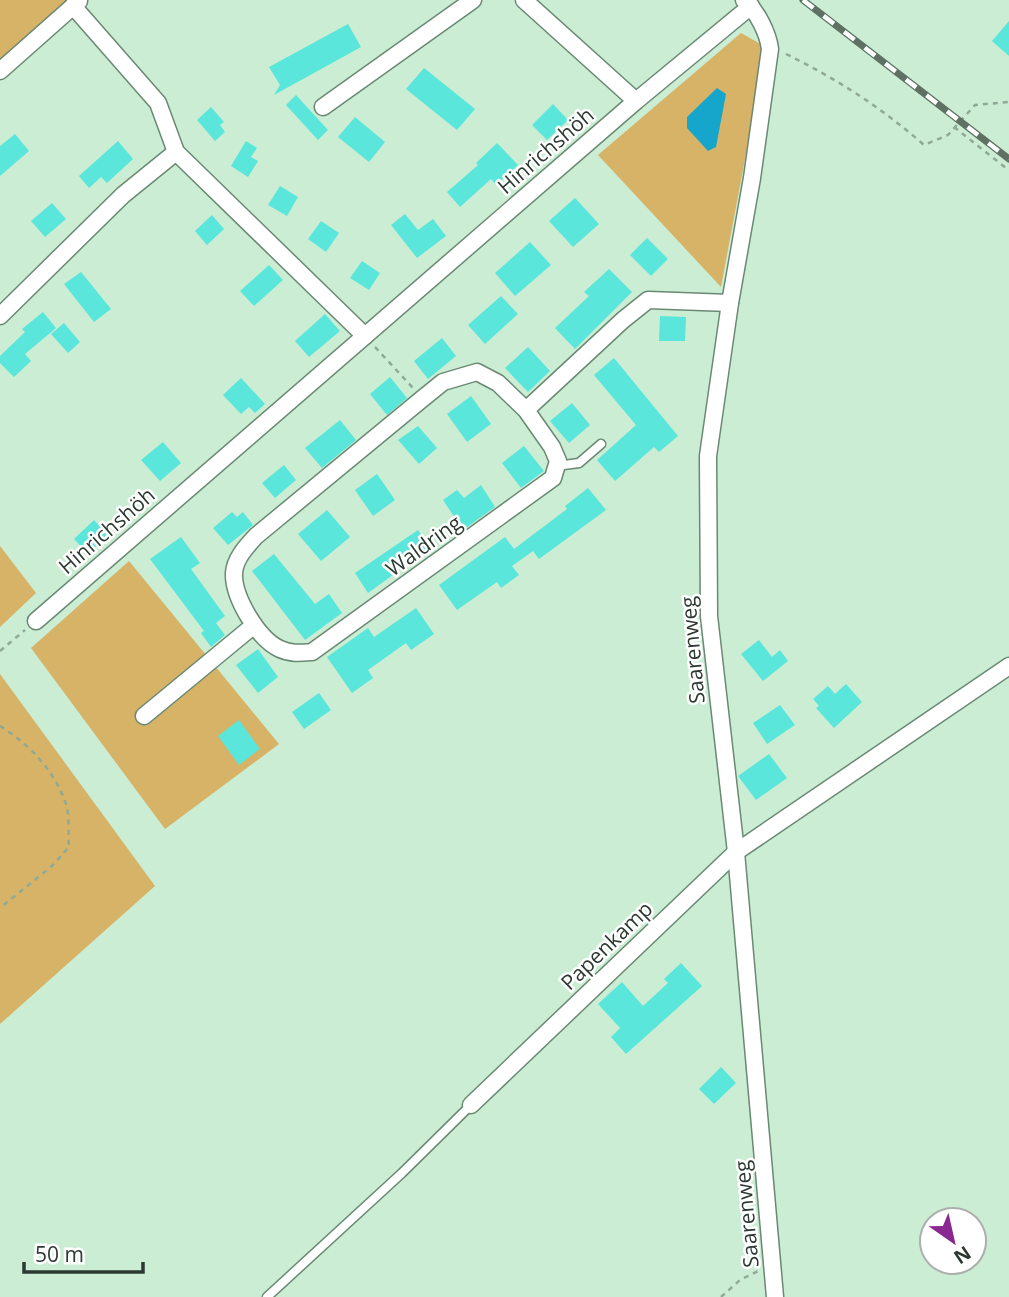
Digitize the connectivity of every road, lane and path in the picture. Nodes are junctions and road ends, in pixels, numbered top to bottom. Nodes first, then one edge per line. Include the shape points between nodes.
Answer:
1 (473, 0) edge
2 (524, 0) edge
3 (77, 3) edge
4 (747, 3) edge
5 (770, 49) junction
6 (0, 71) edge
7 (636, 101) junction
8 (1009, 102) edge
9 (323, 107) dead end
10 (954, 127) junction
11 (177, 152) junction
12 (1006, 168) dead end
13 (730, 303) junction
14 (0, 316) edge
15 (365, 336) junction
16 (422, 399) junction
17 (526, 410) junction
18 (601, 444) dead end
19 (556, 466) junction
20 (36, 621) joint
21 (253, 626) junction
22 (0, 651) edge
23 (1009, 666) edge
24 (144, 716) dead end
25 (0, 726) edge
26 (736, 852) junction
27 (0, 908) edge
28 (471, 1104) joint
29 (772, 1264) junction
30 (267, 1297) edge
31 (721, 1297) edge
32 (775, 1297) edge

1 - 9 street
2 - 7 street
3 - 6 street
3 - 11 street via 158,103
4 - 5 street
4 - 7 street, Hinrichshöh
5 - 10 path via 829,75 888,114 924,145 948,135
5 - 13 street, Saarenweg
7 - 15 street, Hinrichshöh
8 - 10 path via 975,105
10 - 12 path
11 - 14 street via 123,195
11 - 15 street
13 - 17 street via 648,300
13 - 26 street, Saarenweg via 709,456 709,616
15 - 16 path
15 - 20 street, Hinrichshöh
16 - 17 street, Waldring via 443,383 477,372 498,383
16 - 21 street, Waldring via 241,553 234,573
17 - 19 street, Waldring via 552,447
18 - 19 lane via 579,463
19 - 21 street, Waldring via 553,478 540,489 312,652 277,648
20 - 22 path
21 - 24 street
23 - 26 street, Papenkamp
25 - 27 path via 50,771 66,805 69,847
26 - 28 street, Papenkamp
26 - 29 street, Saarenweg
28 - 30 lane, Papenkamp
29 - 31 path via 740,1280
29 - 32 street, Saarenweg

